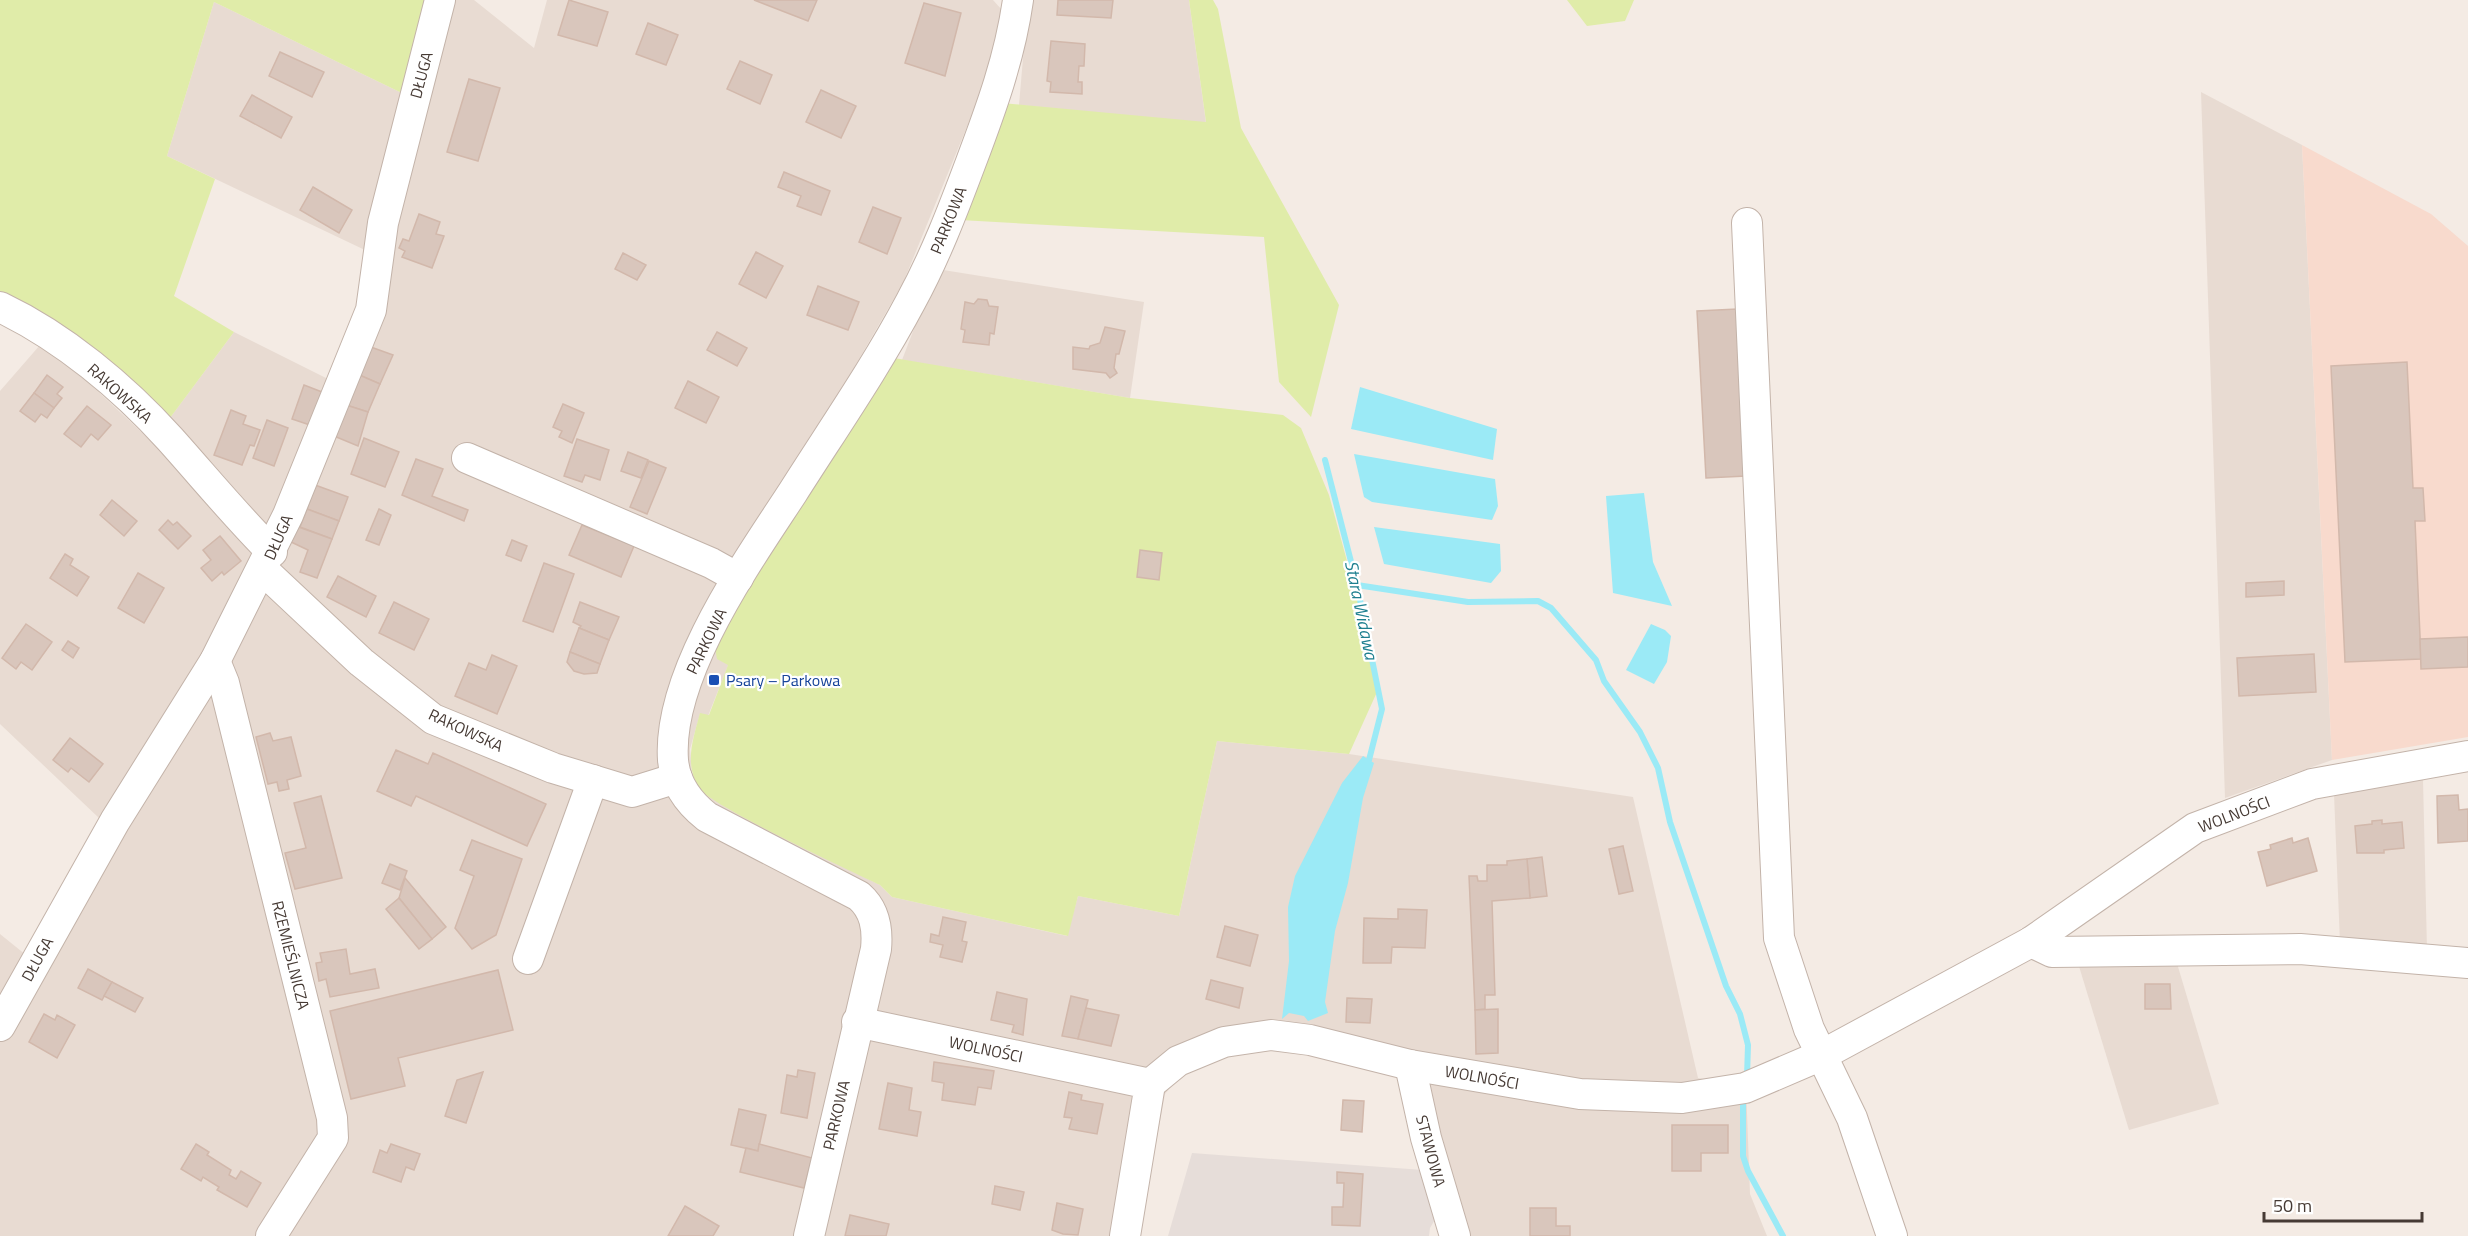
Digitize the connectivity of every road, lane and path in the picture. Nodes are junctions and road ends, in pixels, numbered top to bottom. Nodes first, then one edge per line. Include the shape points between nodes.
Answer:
1 (440, 0) edge
2 (1018, 0) edge
3 (1747, 223) dead end
4 (0, 307) edge
5 (467, 458) dead end
6 (268, 561) junction
7 (738, 578) junction
8 (215, 661) junction
9 (2468, 756) edge
10 (677, 778) junction
11 (593, 780) junction
12 (2031, 942) junction
13 (528, 959) dead end
14 (2468, 963) edge
15 (857, 1022) junction
16 (0, 1026) edge
17 (1822, 1055) junction
18 (1410, 1065) junction
19 (1150, 1084) junction
20 (271, 1236) edge
21 (809, 1236) edge
22 (1125, 1236) edge
23 (1455, 1236) edge
24 (1892, 1236) edge

1 - 6 street, DŁUGA via 383,223 370,310
2 - 7 street, PARKOWA via 1008,56 945,232 871,371
3 - 17 street via 1779,938 1805,1018
4 - 6 street, RAKOWSKA via 38,327 103,375 168,437
5 - 7 street
6 - 8 street, DŁUGA
6 - 11 street, RAKOWSKA via 361,662 433,718 553,768
7 - 10 street, PARKOWA via 687,679 673,740
8 - 16 street, DŁUGA via 115,821
8 - 20 street, RZEMIEŚLNICZA via 224,683 332,1118 333,1138
9 - 12 street, WOLNOŚCI via 2312,784 2195,828
10 - 11 street, RAKOWSKA via 632,792
10 - 15 street, PARKOWA via 694,807 707,817 842,885 870,908 876,925 876,949
11 - 13 street
12 - 14 street via 2052,952 2300,949
12 - 17 street, WOLNOŚCI
15 - 19 street, WOLNOŚCI
15 - 21 street, PARKOWA
17 - 18 street, WOLNOŚCI via 1745,1088 1682,1098 1580,1094
17 - 24 street via 1852,1118
18 - 19 street, WOLNOŚCI via 1310,1040 1256,1035 1224,1042 1178,1061
18 - 23 street, STAWOWA via 1426,1138
19 - 22 street

